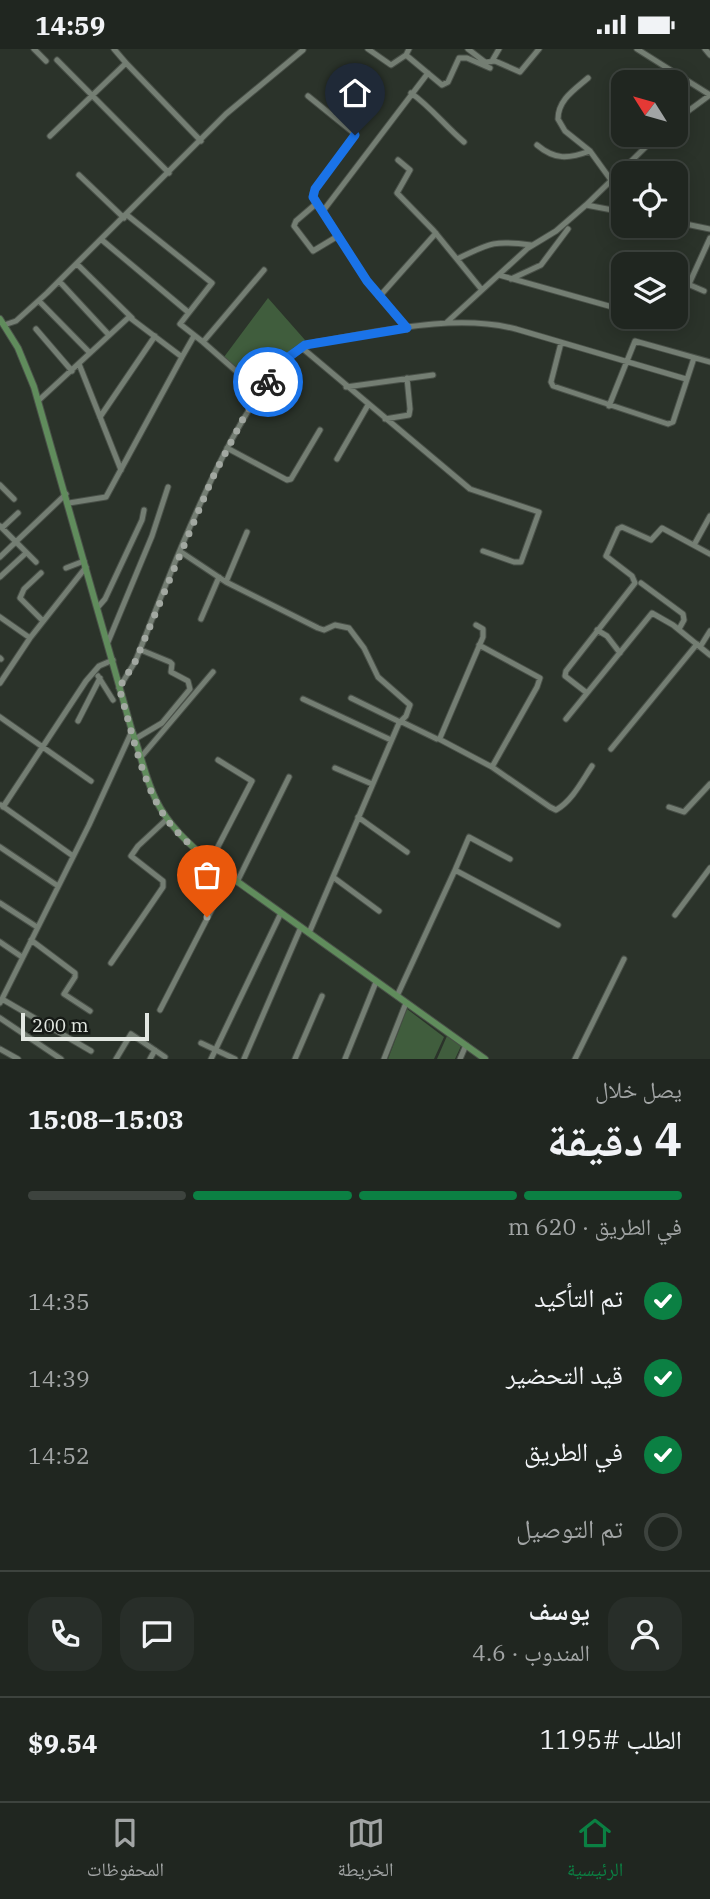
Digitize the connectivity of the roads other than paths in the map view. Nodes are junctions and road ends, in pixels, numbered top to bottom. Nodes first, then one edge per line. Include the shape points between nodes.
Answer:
1 (34, 49) edge
2 (114, 49) edge
3 (368, 49) edge
4 (468, 49) edge
5 (499, 49) edge
6 (539, 49) edge
7 (637, 49) edge
8 (705, 49) edge
9 (303, 50) edge
10 (408, 52) edge
11 (710, 55) edge
12 (57, 60) dead end
13 (46, 61) dead end
14 (126, 63) junction
15 (487, 63) junction
16 (428, 73) junction
17 (587, 78) dead end
18 (411, 93) junction
19 (710, 95) edge
20 (92, 96) junction
21 (309, 96) dead end
22 (688, 111) edge
23 (50, 135) dead end
24 (201, 141) junction
25 (464, 142) dead end
26 (537, 145) dead end
27 (645, 147) edge
28 (590, 151) junction
29 (398, 160) dead end
30 (631, 161) edge
31 (169, 173) junction
32 (79, 175) dead end
33 (611, 180) joint
34 (317, 204) junction
35 (586, 205) junction
36 (611, 210) edge
37 (323, 211) junction
38 (126, 216) junction
39 (688, 224) edge
40 (568, 229) dead end
41 (710, 229) edge
42 (436, 233) junction
43 (338, 236) junction
44 (710, 238) edge
45 (102, 240) junction
46 (532, 245) junction
47 (457, 259) junction
48 (78, 264) junction
49 (264, 270) dead end
50 (499, 275) junction
51 (511, 279) junction
52 (60, 281) junction
53 (689, 284) joint
54 (482, 290) junction
55 (704, 291) dead end
56 (380, 296) junction
57 (39, 301) junction
58 (611, 307) edge
59 (188, 312) junction
60 (132, 318) junction
61 (446, 323) junction
62 (1, 324) edge
63 (407, 328) junction
64 (36, 329) dead end
65 (110, 335) junction
66 (155, 336) junction
67 (194, 336) junction
68 (203, 342) junction
69 (561, 343) junction
70 (301, 347) junction
71 (90, 353) junction
72 (182, 357) junction
73 (694, 358) junction
74 (626, 361) junction
75 (710, 362) edge
76 (79, 364) junction
77 (72, 370) junction
78 (433, 375) dead end
79 (407, 378) junction
80 (686, 379) junction
81 (346, 387) junction
82 (260, 392) junction
83 (38, 401) junction
84 (368, 405) junction
85 (609, 406) junction
86 (100, 417) junction
87 (385, 419) junction
88 (320, 430) dead end
89 (227, 448) junction
90 (337, 459) dead end
91 (121, 470) junction
92 (0, 485) edge
93 (168, 487) dead end
94 (3, 493) edge
95 (66, 494) junction
96 (14, 499) dead end
97 (69, 503) junction
98 (144, 510) dead end
99 (19, 513) dead end
100 (710, 516) edge
101 (1, 527) edge
102 (247, 532) dead end
103 (15, 543) junction
104 (694, 545) junction
105 (483, 551) dead end
106 (181, 552) junction
107 (26, 553) junction
108 (710, 554) edge
109 (0, 557) edge
110 (36, 562) dead end
111 (85, 564) junction
112 (66, 568) dead end
113 (41, 573) dead end
114 (0, 577) edge
115 (219, 577) junction
116 (226, 582) junction
117 (641, 583) dead end
118 (97, 607) junction
119 (0, 617) edge
120 (201, 619) dead end
121 (43, 621) junction
122 (476, 625) dead end
123 (678, 629) junction
124 (597, 631) junction
125 (710, 631) edge
126 (30, 638) junction
127 (108, 642) junction
128 (479, 645) junction
129 (699, 645) junction
130 (141, 650) junction
131 (620, 653) junction
132 (710, 655) edge
133 (113, 660) junction
134 (95, 670) junction
135 (214, 672) dead end
136 (100, 678) junction
137 (0, 683) edge
138 (119, 688) junction
139 (587, 693) junction
140 (351, 698) dead end
141 (303, 699) dead end
142 (113, 700) dead end
143 (0, 717) edge
144 (566, 719) dead end
145 (78, 721) dead end
146 (400, 722) junction
147 (134, 735) junction
148 (439, 739) junction
149 (391, 740) junction
150 (41, 747) junction
151 (611, 749) dead end
152 (141, 757) junction
153 (218, 760) dead end
154 (592, 766) dead end
155 (492, 767) junction
156 (335, 768) dead end
157 (289, 777) dead end
158 (91, 781) dead end
159 (372, 784) junction
160 (710, 784) edge
161 (1, 806) edge
162 (669, 807) dead end
163 (358, 817) junction
164 (167, 819) junction
165 (0, 847) edge
166 (407, 852) dead end
167 (73, 856) junction
168 (510, 859) dead end
169 (210, 862) junction
170 (710, 868) edge
171 (455, 870) junction
172 (229, 876) junction
173 (333, 877) junction
174 (237, 882) junction
175 (58, 886) junction
176 (0, 903) edge
177 (379, 911) dead end
178 (281, 913) junction
179 (675, 915) dead end
180 (558, 925) dead end
181 (37, 927) junction
182 (300, 927) junction
183 (309, 933) junction
184 (31, 940) junction
185 (0, 942) edge
186 (22, 957) junction
187 (624, 959) dead end
188 (111, 963) dead end
189 (376, 982) junction
190 (322, 996) dead end
191 (397, 996) junction
192 (1, 1001) edge
193 (406, 1003) junction
194 (160, 1010) dead end
195 (90, 1011) dead end
196 (0, 1018) edge
197 (201, 1043) dead end
198 (466, 1045) junction
199 (0, 1049) edge
200 (155, 1050) junction
201 (216, 1050) junction
202 (91, 1051) dead end
203 (165, 1057) dead end
204 (18, 1059) edge
205 (61, 1059) edge
206 (116, 1059) edge
207 (150, 1059) edge
208 (211, 1059) edge
209 (235, 1059) edge
210 (244, 1059) edge
211 (295, 1059) edge
212 (345, 1059) edge
213 (384, 1059) edge
214 (460, 1059) edge
215 (485, 1059) edge
216 (575, 1059) edge

1 - 13 street
2 - 14 street
3 - 10 street via 389,65
4 - 15 street
5 - 15 street
6 - 15 street via 520,72 502,63
7 - 19 street
8 - 11 street
9 - 24 street via 226,114
10 - 16 street
12 - 20 street
14 - 20 street
14 - 24 street
15 - 16 street via 459,58 444,85
16 - 18 street
17 - 28 street via 559,108 558,119 565,131
18 - 25 street
18 - 37 street
19 - 22 street
20 - 23 street
20 - 31 street
21 - 34 street via 355,134 315,189
24 - 31 street
26 - 28 street via 566,158
27 - 30 street
28 - 33 street
29 - 42 street via 410,172 397,194
31 - 38 street
32 - 38 street
33 - 35 street
34 - 37 street
34 - 43 street via 294,226 313,251
35 - 36 street
35 - 46 street
37 - 43 street
38 - 45 street
38 - 59 street via 212,283
39 - 41 street
40 - 51 street via 541,265
42 - 47 street
42 - 56 street
43 - 56 street
44 - 53 street
45 - 48 street
45 - 59 street
46 - 47 street via 502,241
46 - 50 street
47 - 54 street
48 - 52 street
48 - 60 street
49 - 68 street
50 - 51 street
50 - 54 street
51 - 58 street
52 - 57 street
52 - 65 street
53 - 55 street
54 - 61 street
56 - 63 street
57 - 62 street via 16,321
57 - 71 street
59 - 67 street via 180,324
60 - 65 street
60 - 66 street
61 - 63 street
61 - 69 street via 499,325
62 - 83 main road via 30,374
63 - 70 street
64 - 77 street
65 - 71 street
66 - 72 street
66 - 86 street
67 - 68 street
67 - 72 street
68 - 82 street
69 - 74 street
69 - 85 street via 551,384
70 - 81 street
70 - 82 street
71 - 76 street
72 - 91 street
73 - 74 street via 637,341
73 - 75 street
73 - 80 street
74 - 80 street
74 - 85 street
76 - 77 street
76 - 86 street
77 - 83 street
78 - 79 street
79 - 81 street
79 - 87 street via 409,415
80 - 85 street via 671,424
81 - 84 street
82 - 89 street
83 - 95 main road
84 - 87 street
84 - 90 street
86 - 91 street
87 - 105 street via 473,491 539,512 521,562
88 - 89 street via 287,480
89 - 106 street
91 - 97 street via 105,498
92 - 94 street
93 - 127 street
94 - 96 street
95 - 97 main road
95 - 103 street
97 - 111 main road
98 - 118 street
99 - 101 street
100 - 104 street
101 - 103 street
102 - 116 street
103 - 107 street
103 - 109 street
104 - 108 street
104 - 124 street via 662,528 649,540 620,527 606,556 635,583
106 - 115 street
106 - 130 street
107 - 110 street
107 - 114 street
111 - 112 street
111 - 118 main road
111 - 121 street
113 - 121 street via 20,598
115 - 116 street
115 - 120 street
116 - 146 street via 318,628 349,628 378,677 410,705
117 - 123 street via 682,614
118 - 127 main road
119 - 126 street
121 - 126 street
122 - 128 street via 484,632
123 - 129 street
123 - 131 street via 652,613
124 - 131 street
124 - 139 street via 565,673
125 - 129 street
126 - 137 street
127 - 133 main road
128 - 148 street
128 - 155 street via 540,678
129 - 132 street
129 - 151 street
130 - 138 street
130 - 147 street via 170,662 171,672 188,681 190,689 162,723
131 - 139 street
133 - 134 street
133 - 138 main road
134 - 136 street
134 - 150 street
135 - 152 street
136 - 142 street
136 - 145 street
138 - 147 main road
139 - 144 street
140 - 146 street
141 - 149 street
143 - 150 street
146 - 148 street
146 - 149 street
147 - 152 main road
147 - 167 street
148 - 155 street
149 - 159 street
150 - 158 street
150 - 161 street
152 - 164 main road
153 - 169 street via 253,781
154 - 155 street via 556,810
156 - 159 street
157 - 174 street
159 - 163 street
160 - 162 street via 684,812
161 - 167 street
163 - 166 street
163 - 173 street
164 - 169 main road
164 - 188 street via 131,856 163,881 163,887
165 - 175 street
167 - 175 street
168 - 171 street via 469,837
169 - 172 main road
170 - 179 street
171 - 180 street
171 - 191 street
172 - 174 main road
172 - 194 street
173 - 177 street
173 - 183 street
174 - 178 main road
175 - 181 street
176 - 181 street
178 - 182 main road
178 - 201 street
181 - 184 street
182 - 183 main road
182 - 210 street
183 - 189 main road
184 - 186 street
184 - 195 street via 75,973 64,994
185 - 186 street
186 - 192 street
187 - 216 street
189 - 191 main road
189 - 212 street
190 - 211 street
191 - 193 main road
192 - 202 street
193 - 198 main road
193 - 213 street
196 - 205 street
197 - 201 street
198 - 214 street
198 - 215 main road
199 - 204 street
200 - 203 street
200 - 206 street via 131,1034
200 - 207 street
201 - 208 street
201 - 209 street

